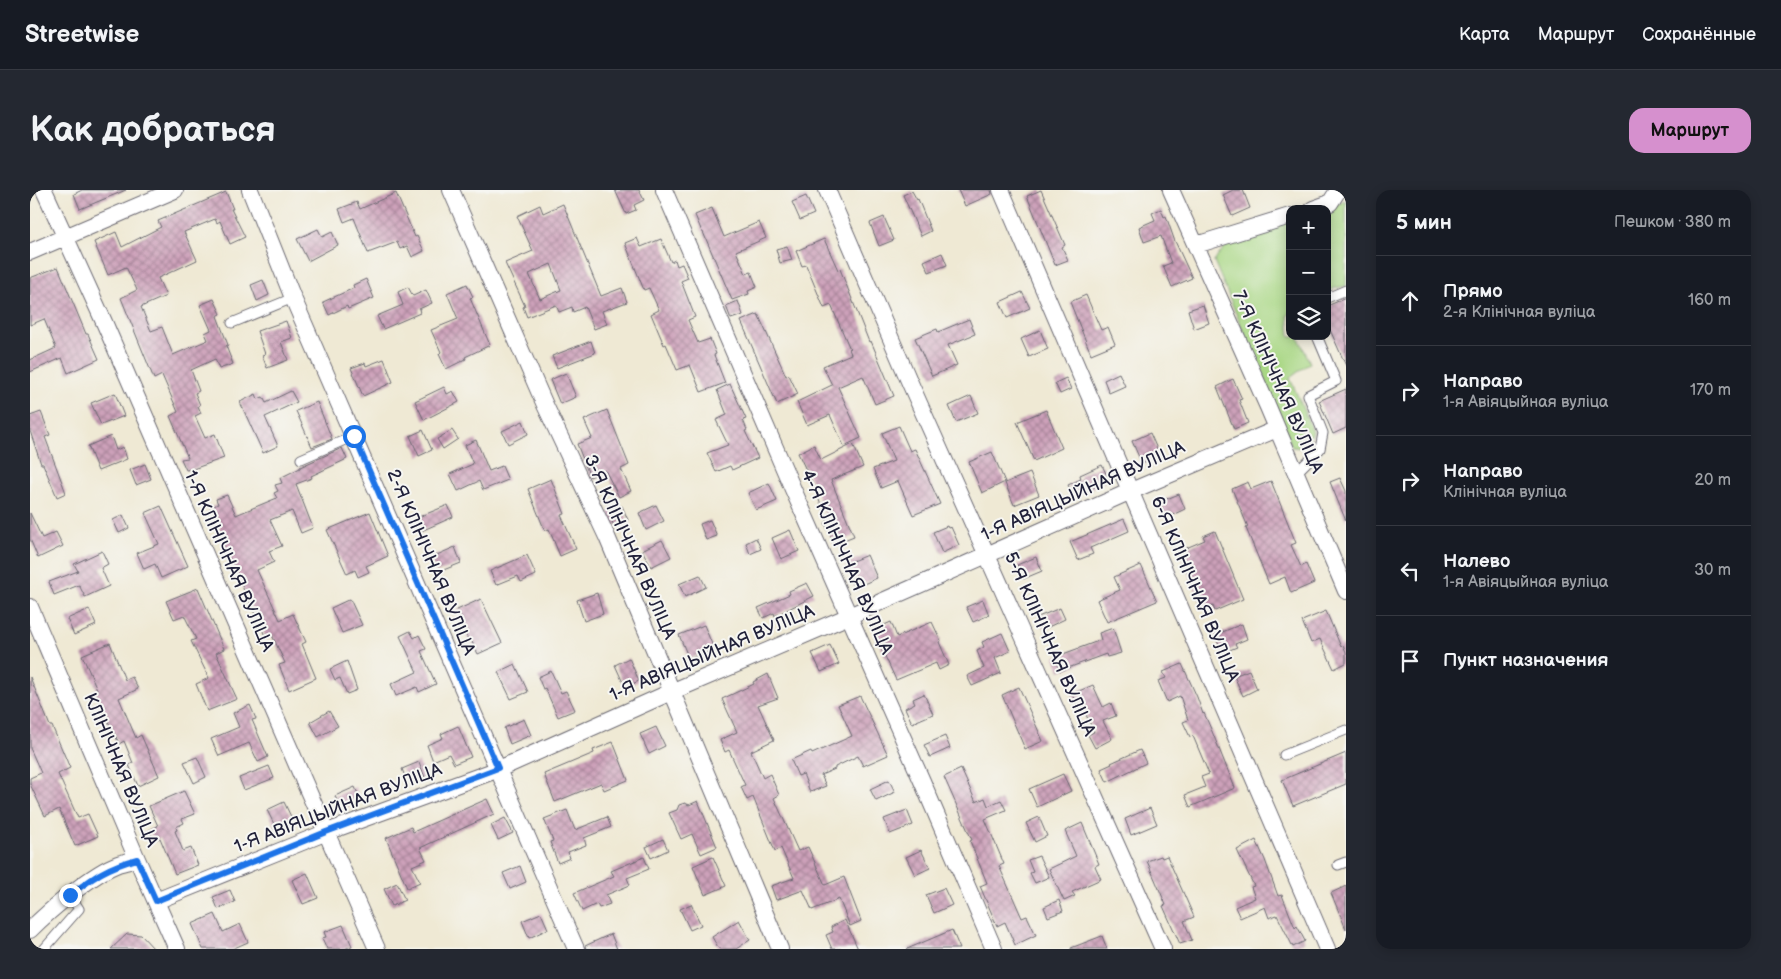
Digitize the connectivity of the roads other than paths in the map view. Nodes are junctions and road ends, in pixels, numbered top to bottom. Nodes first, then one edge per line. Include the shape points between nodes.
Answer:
1 (44, 190) edge
2 (175, 190) edge
3 (250, 190) edge
4 (451, 190) edge
5 (664, 190) edge
6 (827, 190) edge
7 (1001, 190) edge
8 (1170, 190) edge
9 (1337, 190) edge
10 (1324, 205) edge
11 (1286, 217) edge
12 (64, 238) junction
13 (1196, 245) junction
14 (30, 252) edge
15 (1346, 290) edge
16 (1331, 296) edge
17 (293, 298) junction
18 (232, 324) dead end
19 (1319, 340) edge
20 (1277, 429) junction
21 (354, 436) junction
22 (301, 459) dead end
23 (1296, 473) junction
24 (1132, 491) junction
25 (988, 555) junction
26 (1342, 568) edge
27 (1346, 590) edge
28 (30, 606) edge
29 (849, 616) junction
30 (671, 692) junction
31 (1346, 730) edge
32 (1284, 756) dead end
33 (498, 768) junction
34 (326, 832) junction
35 (137, 859) junction
36 (70, 895) junction
37 (156, 901) junction
38 (30, 930) edge
39 (44, 949) edge
40 (177, 949) edge
41 (377, 949) edge
42 (576, 949) edge
43 (780, 949) edge
44 (994, 949) edge
45 (1163, 949) edge
46 (1327, 949) edge

1 - 12 street, 1-Я КЛІНІЧНАЯ ВУЛІЦА
2 - 12 street
3 - 17 street, 2-Я КЛІНІЧНАЯ ВУЛІЦА
4 - 30 street, 3-Я КЛІНІЧНАЯ ВУЛІЦА via 607,537
5 - 29 street, 4-Я КЛІНІЧНАЯ ВУЛІЦА
6 - 25 street, 5-Я КЛІНІЧНАЯ ВУЛІЦА
7 - 24 street, 6-Я КЛІНІЧНАЯ ВУЛІЦА
8 - 13 street, 7-Я КЛІНІЧНАЯ ВУЛІЦА
9 - 10 street via 1330,203
11 - 13 street
12 - 14 street
12 - 34 street, 1-Я КЛІНІЧНАЯ ВУЛІЦА via 104,322
13 - 20 street, 7-Я КЛІНІЧНАЯ ВУЛІЦА
15 - 16 lane
17 - 18 lane
17 - 21 street, 2-Я КЛІНІЧНАЯ ВУЛІЦА
19 - 23 lane via 1336,381 1308,395 1323,433 1320,449
20 - 23 street, 7-Я КЛІНІЧНАЯ ВУЛІЦА
20 - 24 street, 1-Я АВІЯЦЫЙНАЯ ВУЛІЦА
21 - 22 lane
21 - 33 street, 2-Я КЛІНІЧНАЯ ВУЛІЦА
23 - 26 street, 7-Я КЛІНІЧНАЯ ВУЛІЦА
24 - 25 street, 1-Я АВІЯЦЫЙНАЯ ВУЛІЦА
24 - 46 street, 6-Я КЛІНІЧНАЯ ВУЛІЦА
25 - 29 street, 1-Я АВІЯЦЫЙНАЯ ВУЛІЦА
25 - 45 street, 5-Я КЛІНІЧНАЯ ВУЛІЦА
26 - 27 street, 7-Я КЛІНІЧНАЯ ВУЛІЦА
28 - 35 street, КЛІНІЧНАЯ ВУЛІЦА
29 - 30 street, 1-Я АВІЯЦЫЙНАЯ ВУЛІЦА
29 - 44 street, 4-Я КЛІНІЧНАЯ ВУЛІЦА
30 - 33 street, 1-Я АВІЯЦЫЙНАЯ ВУЛІЦА
30 - 43 street, 3-Я КЛІНІЧНАЯ ВУЛІЦА
31 - 32 lane
33 - 34 street, 1-Я АВІЯЦЫЙНАЯ ВУЛІЦА
33 - 42 street, 2-Я КЛІНІЧНАЯ ВУЛІЦА
34 - 37 street, 1-Я АВІЯЦЫЙНАЯ ВУЛІЦА
34 - 41 street, 1-Я КЛІНІЧНАЯ ВУЛІЦА
35 - 36 street via 117,864 98,874
35 - 37 street, КЛІНІЧНАЯ ВУЛІЦА
36 - 38 street
36 - 39 lane via 79,909
37 - 40 street, КЛІНІЧНАЯ ВУЛІЦА

